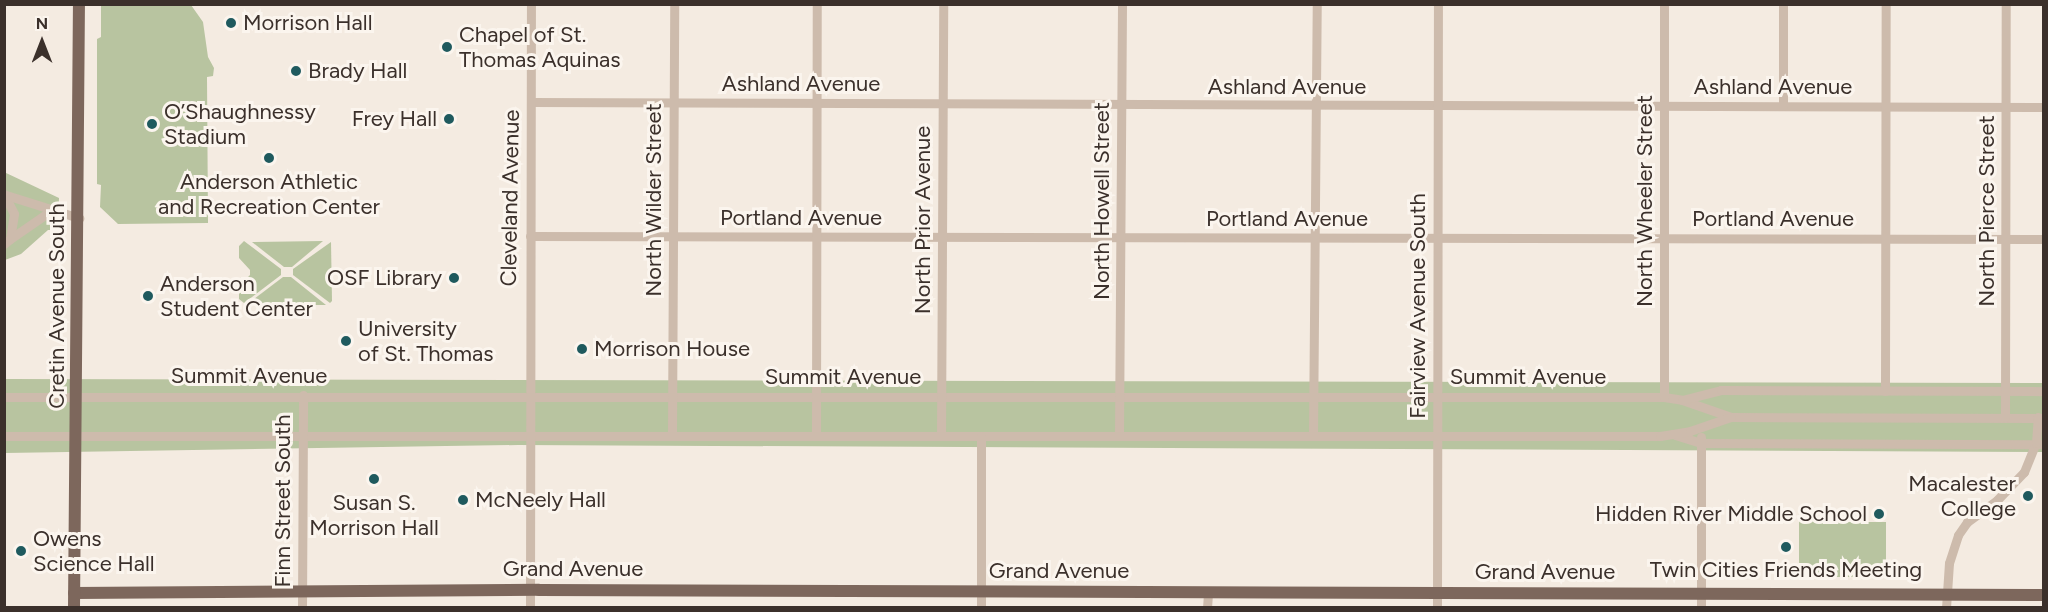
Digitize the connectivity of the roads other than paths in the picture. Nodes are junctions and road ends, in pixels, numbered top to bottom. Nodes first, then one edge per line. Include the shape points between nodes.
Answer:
1 (79, 4) edge
2 (531, 4) edge
3 (674, 4) edge
4 (817, 4) edge
5 (943, 4) edge
6 (1122, 4) edge
7 (1317, 4) edge
8 (1438, 4) edge
9 (1665, 4) edge
10 (1783, 4) edge
11 (1886, 4) edge
12 (2006, 4) edge
13 (531, 102) junction
14 (674, 104) junction
15 (817, 104) junction
16 (943, 104) junction
17 (1121, 106) junction
18 (1438, 106) junction
19 (1664, 106) junction
20 (1782, 106) junction
21 (2006, 106) junction
22 (1316, 107) junction
23 (1886, 107) junction
24 (2043, 107) edge
25 (5, 195) edge
26 (52, 210) junction
27 (79, 218) junction
28 (530, 236) junction
29 (673, 236) junction
30 (817, 237) junction
31 (1438, 237) junction
32 (942, 238) junction
33 (1664, 238) junction
34 (1121, 239) junction
35 (1315, 239) junction
36 (1886, 239) junction
37 (2006, 239) junction
38 (2043, 239) edge
39 (7, 241) edge
40 (1885, 391) junction
41 (2005, 391) junction
42 (2043, 391) edge
43 (303, 395) junction
44 (529, 396) junction
45 (671, 396) junction
46 (815, 396) junction
47 (941, 396) junction
48 (1438, 396) junction
49 (78, 397) junction
50 (1120, 397) junction
51 (4, 398) edge
52 (1313, 398) junction
53 (1664, 398) junction
54 (1682, 399) junction
55 (1731, 417) junction
56 (2006, 417) junction
57 (2041, 417) edge
58 (1701, 428) junction
59 (672, 434) junction
60 (816, 434) junction
61 (1313, 434) junction
62 (1672, 434) junction
63 (529, 435) junction
64 (941, 435) junction
65 (1119, 435) junction
66 (4, 436) edge
67 (77, 436) junction
68 (981, 436) junction
69 (1438, 437) junction
70 (303, 438) junction
71 (1701, 443) junction
72 (2040, 443) edge
73 (530, 590) junction
74 (302, 591) junction
75 (981, 591) junction
76 (74, 593) junction
77 (1208, 593) junction
78 (1437, 593) junction
79 (1701, 593) junction
80 (1946, 594) junction
81 (2043, 595) edge
82 (74, 608) edge
83 (302, 608) edge
84 (530, 608) edge
85 (981, 608) edge
86 (1208, 608) edge
87 (1437, 608) edge
88 (1701, 608) edge
89 (1946, 608) edge

1 - 27 main road, Cretin Avenue South
2 - 13 street, Cleveland Avenue
3 - 14 street, North Wilder Street
4 - 15 street
5 - 16 street, North Prior Avenue
6 - 17 street, North Howell Street
7 - 22 street
8 - 18 street, Fairview Avenue South
9 - 19 street, North Wheeler Street
10 - 20 street
11 - 23 street
12 - 21 street, North Pierce Street
13 - 14 street, Ashland Avenue
13 - 28 street, Cleveland Avenue
14 - 15 street, Ashland Avenue
14 - 29 street, North Wilder Street
15 - 16 street, Ashland Avenue
15 - 30 street
16 - 17 street, Ashland Avenue
16 - 32 street, North Prior Avenue
17 - 22 street, Ashland Avenue
17 - 34 street, North Howell Street
18 - 19 street, Ashland Avenue
18 - 22 street, Ashland Avenue
18 - 31 street, Fairview Avenue South
19 - 20 street, Ashland Avenue
19 - 33 street, North Wheeler Street
20 - 23 street, Ashland Avenue
21 - 23 street, Ashland Avenue
21 - 24 street, Ashland Avenue
21 - 37 street, North Pierce Street
22 - 35 street
23 - 36 street
25 - 26 street
25 - 39 street via 14,214
26 - 27 street
26 - 39 street
27 - 49 main road, Cretin Avenue South
28 - 29 street, Portland Avenue
28 - 44 street, Cleveland Avenue
29 - 30 street, Portland Avenue
29 - 45 street, North Wilder Street
30 - 32 street, Portland Avenue
30 - 46 street
31 - 33 street, Portland Avenue
31 - 35 street, Portland Avenue
31 - 48 street, Fairview Avenue South
32 - 34 street, Portland Avenue
32 - 47 street, North Prior Avenue
33 - 36 street, Portland Avenue
33 - 53 street, North Wheeler Street
34 - 35 street, Portland Avenue
34 - 50 street, North Howell Street
35 - 52 street
36 - 37 street, Portland Avenue
36 - 40 street
37 - 38 street, Portland Avenue
37 - 41 street, North Pierce Street
40 - 41 street, Summit Avenue
40 - 54 street, Summit Avenue via 1721,390
41 - 42 street, Summit Avenue
41 - 56 street, North Pierce Street
43 - 44 street, Summit Avenue
43 - 49 street, Summit Avenue
43 - 70 street, Finn Street South
44 - 45 street, Summit Avenue
44 - 63 street, Cleveland Avenue
45 - 46 street, Summit Avenue
45 - 59 street, North Wilder Street
46 - 47 street, Summit Avenue
46 - 60 street
47 - 50 street, Summit Avenue
47 - 64 street, North Prior Avenue
48 - 52 street, Summit Avenue
48 - 53 street, Summit Avenue
48 - 69 street, Fairview Avenue South
49 - 51 street, Summit Avenue
49 - 67 main road, Cretin Avenue South
50 - 52 street, Summit Avenue
50 - 65 street, North Howell Street
52 - 61 street
53 - 54 street, Summit Avenue
54 - 55 street, Summit Avenue
55 - 56 street, Summit Avenue
55 - 58 street, Summit Avenue
56 - 57 street, Summit Avenue
57 - 72 street
58 - 62 street, Summit Avenue
58 - 71 street
59 - 60 street, Summit Avenue
59 - 63 street, Summit Avenue
60 - 64 street, Summit Avenue
61 - 65 street, Summit Avenue
61 - 69 street, Summit Avenue
62 - 69 street, Summit Avenue
62 - 71 street, Summit Avenue
63 - 70 street, Summit Avenue
63 - 73 street, Cleveland Avenue
64 - 68 street, Summit Avenue
65 - 68 street, Summit Avenue
66 - 67 street, Summit Avenue
67 - 70 street, Summit Avenue
67 - 76 main road, Cretin Avenue South
68 - 75 street
69 - 78 street, Fairview Avenue South
70 - 74 street, Finn Street South
71 - 72 street, Summit Avenue
71 - 79 street
72 - 80 street via 2008,491 1967,522 1958,535 1949,563
73 - 74 main road, Grand Avenue
73 - 75 main road, Grand Avenue
73 - 84 street, Cleveland Avenue
74 - 76 main road, Grand Avenue
74 - 83 street, Finn Street South
75 - 77 main road, Grand Avenue
75 - 85 street
76 - 82 main road, Cretin Avenue South
77 - 78 main road, Grand Avenue
77 - 86 street
78 - 79 main road, Grand Avenue
78 - 87 street, Fairview Avenue South
79 - 80 main road, Grand Avenue
79 - 88 street
80 - 81 main road, Grand Avenue
80 - 89 street

